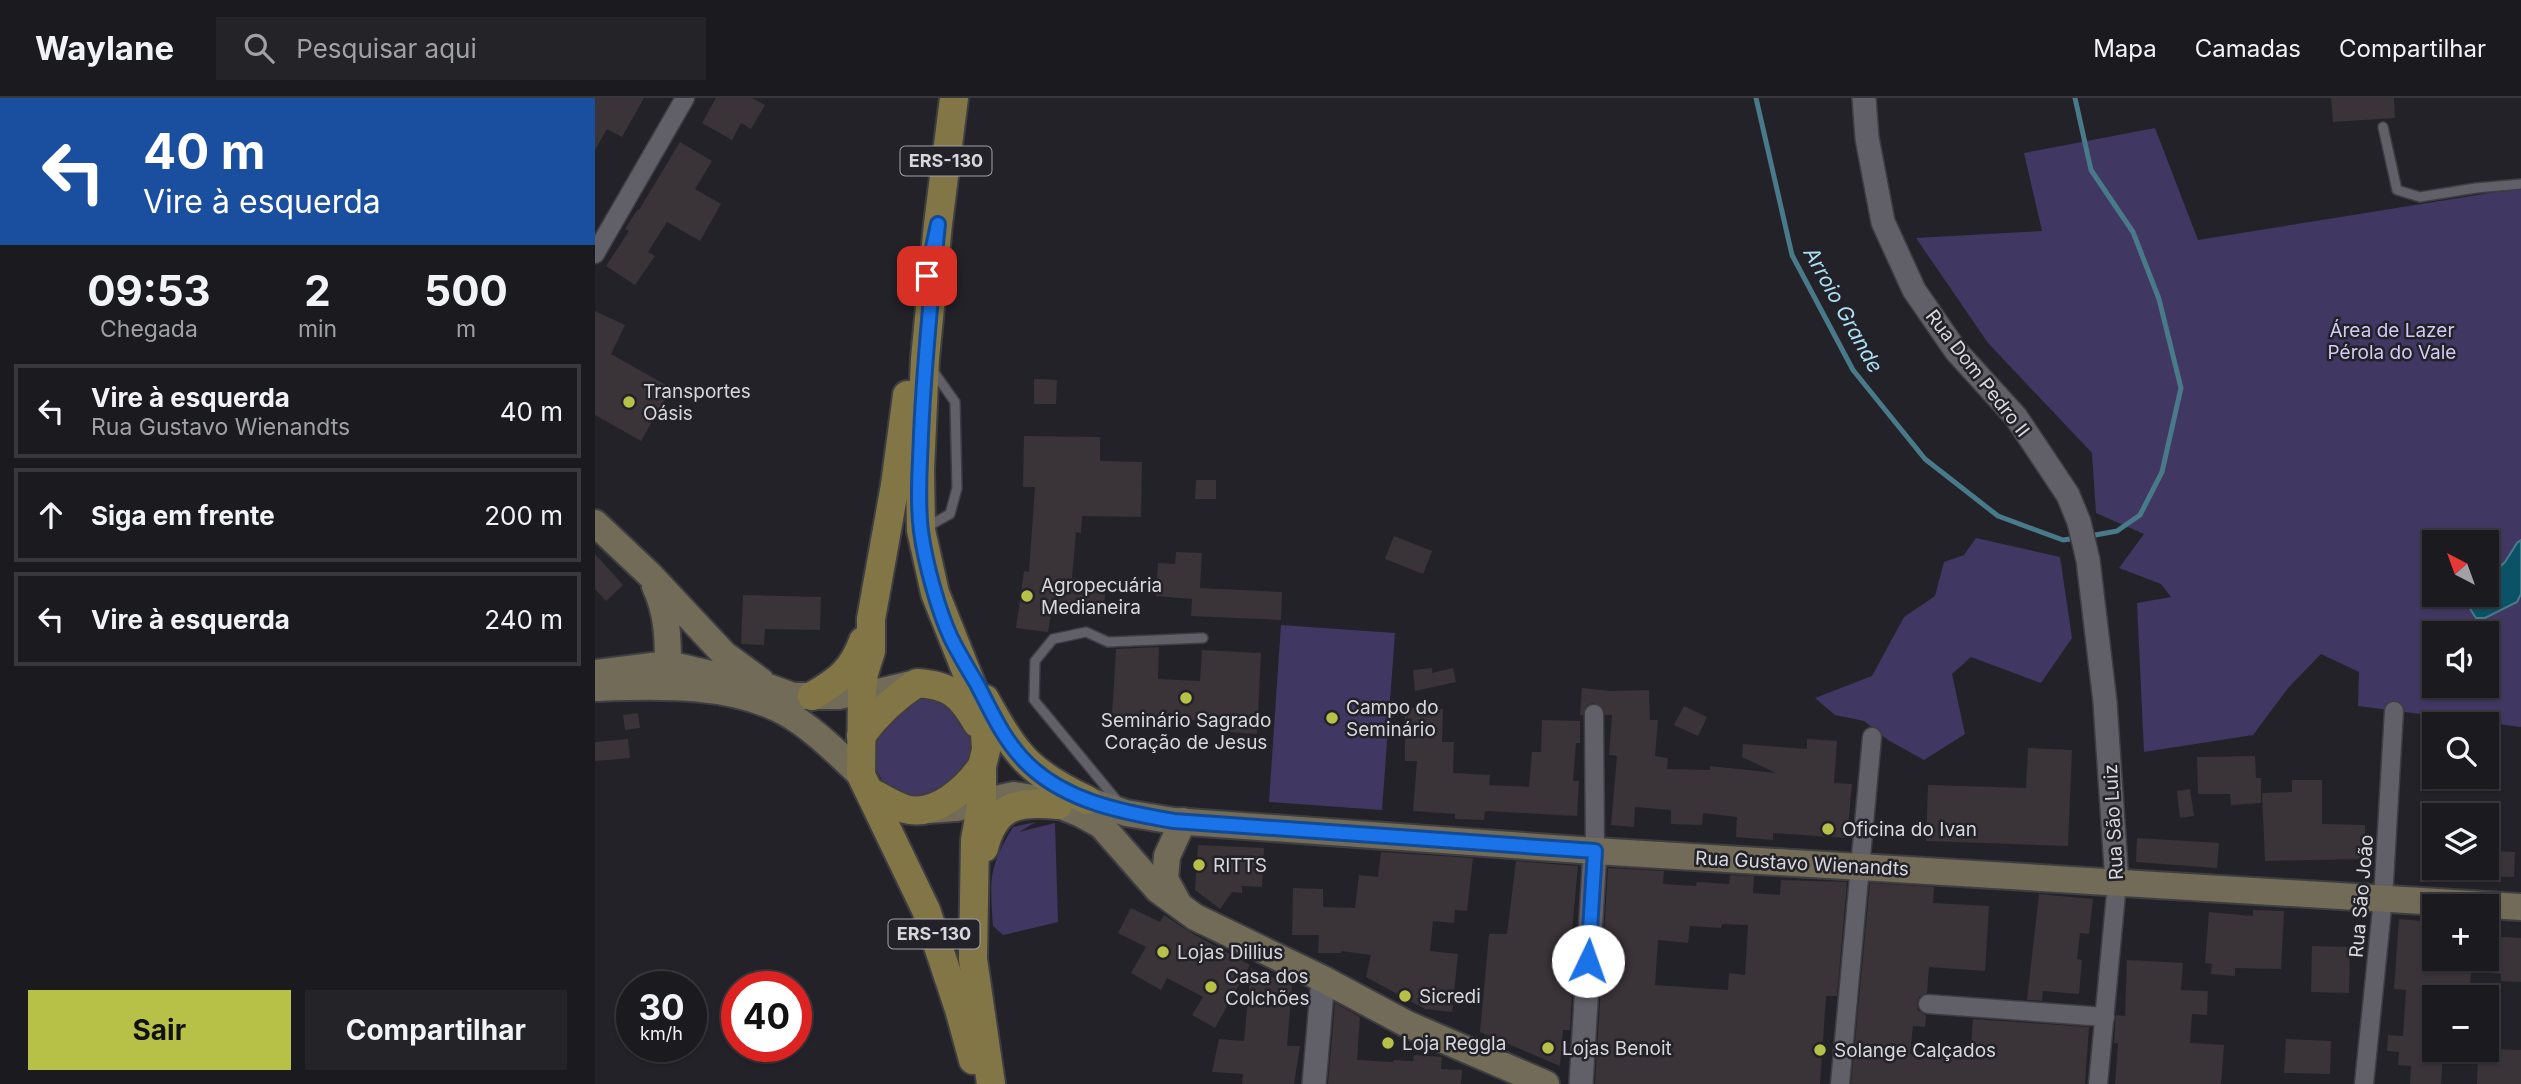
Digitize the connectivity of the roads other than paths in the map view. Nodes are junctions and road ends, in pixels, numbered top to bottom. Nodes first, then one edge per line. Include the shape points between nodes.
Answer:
1 (685, 98) edge
2 (954, 98) edge
3 (1864, 98) edge
4 (2383, 127) dead end
5 (2521, 184) edge
6 (938, 224) junction
7 (595, 254) edge
8 (925, 359) junction
9 (595, 523) edge
10 (921, 530) junction
11 (2088, 560) joint
12 (650, 575) junction
13 (871, 619) junction
14 (950, 636) junction
15 (1203, 638) dead end
16 (669, 664) junction
17 (595, 673) edge
18 (917, 682) junction
19 (595, 688) edge
20 (862, 691) junction
21 (812, 696) junction
22 (764, 698) junction
23 (2394, 711) dead end
24 (1594, 714) dead end
25 (984, 734) junction
26 (861, 736) junction
27 (1872, 737) dead end
28 (982, 766) junction
29 (866, 783) junction
30 (982, 802) junction
31 (1075, 806) junction
32 (923, 810) junction
33 (1126, 813) junction
34 (1183, 821) junction
35 (1595, 851) junction
36 (1860, 867) junction
37 (2117, 883) junction
38 (974, 888) junction
39 (2383, 899) junction
40 (1180, 906) junction
41 (2521, 907) edge
42 (1323, 979) junction
43 (1928, 1004) dead end
44 (2105, 1017) junction
45 (979, 1084) edge
46 (992, 1084) edge
47 (1314, 1084) edge
48 (1546, 1084) edge
49 (1581, 1084) edge
50 (1840, 1084) edge
51 (2098, 1084) edge
52 (2364, 1084) edge

1 - 7 street
2 - 6 main road, ERS-130
3 - 11 street, Rua Dom Pedro II via 1883,222 1914,290 1956,351 2016,417 2068,495
4 - 5 lane via 2397,190 2420,198
6 - 8 main road, ERS-130
6 - 13 main road, ERS-130 via 916,329
8 - 10 main road, ERS-130
8 - 10 lane via 954,402 957,488 950,514
9 - 12 main road
10 - 14 main road, ERS-130
11 - 37 street, Rua São Luiz via 2105,702
12 - 16 main road via 664,605
12 - 22 main road
13 - 20 main road, ERS-130 via 871,650
13 - 21 main road via 846,674
14 - 25 main road, ERS-130 via 984,716
14 - 31 main road via 1019,755
15 - 33 lane via 1108,642 1086,632 1053,639 1035,661 1034,700
16 - 17 main road
16 - 22 main road via 683,676
18 - 20 main road via 879,692
18 - 25 main road via 949,688 965,702
18 - 26 main road via 882,710
19 - 22 main road via 667,685
20 - 21 main road
20 - 26 main road, ERS-130
21 - 22 main road
22 - 29 main road via 821,738
23 - 39 street, Rua São João
24 - 35 street
25 - 28 main road, ERS-130
25 - 31 main road via 1027,776
26 - 29 main road, ERS-130
27 - 36 street
28 - 30 main road, ERS-130
28 - 32 main road via 959,793
29 - 32 main road via 907,809
29 - 45 main road, ERS-130 via 926,910
30 - 31 main road via 1014,795
30 - 32 main road
30 - 38 main road, ERS-130
31 - 33 main road, Rua Gustavo Wienandts
31 - 38 main road via 1037,803 1010,807 996,818
31 - 40 main road via 1101,825 1144,876
33 - 34 main road, Rua Gustavo Wienandts
34 - 35 main road, Rua Gustavo Wienandts
34 - 40 main road via 1167,856 1165,879
35 - 36 main road, Rua Gustavo Wienandts
35 - 49 street
36 - 37 main road, Rua Gustavo Wienandts
36 - 50 street
37 - 39 main road, Rua Gustavo Wienandts
37 - 44 street, Rua São Luiz
38 - 46 main road, ERS-130 via 973,959
39 - 41 main road, Rua Gustavo Wienandts
39 - 52 street, Rua São João
40 - 42 main road
42 - 47 street
42 - 48 main road via 1407,1024
43 - 44 street
44 - 51 street, Rua São Luiz

